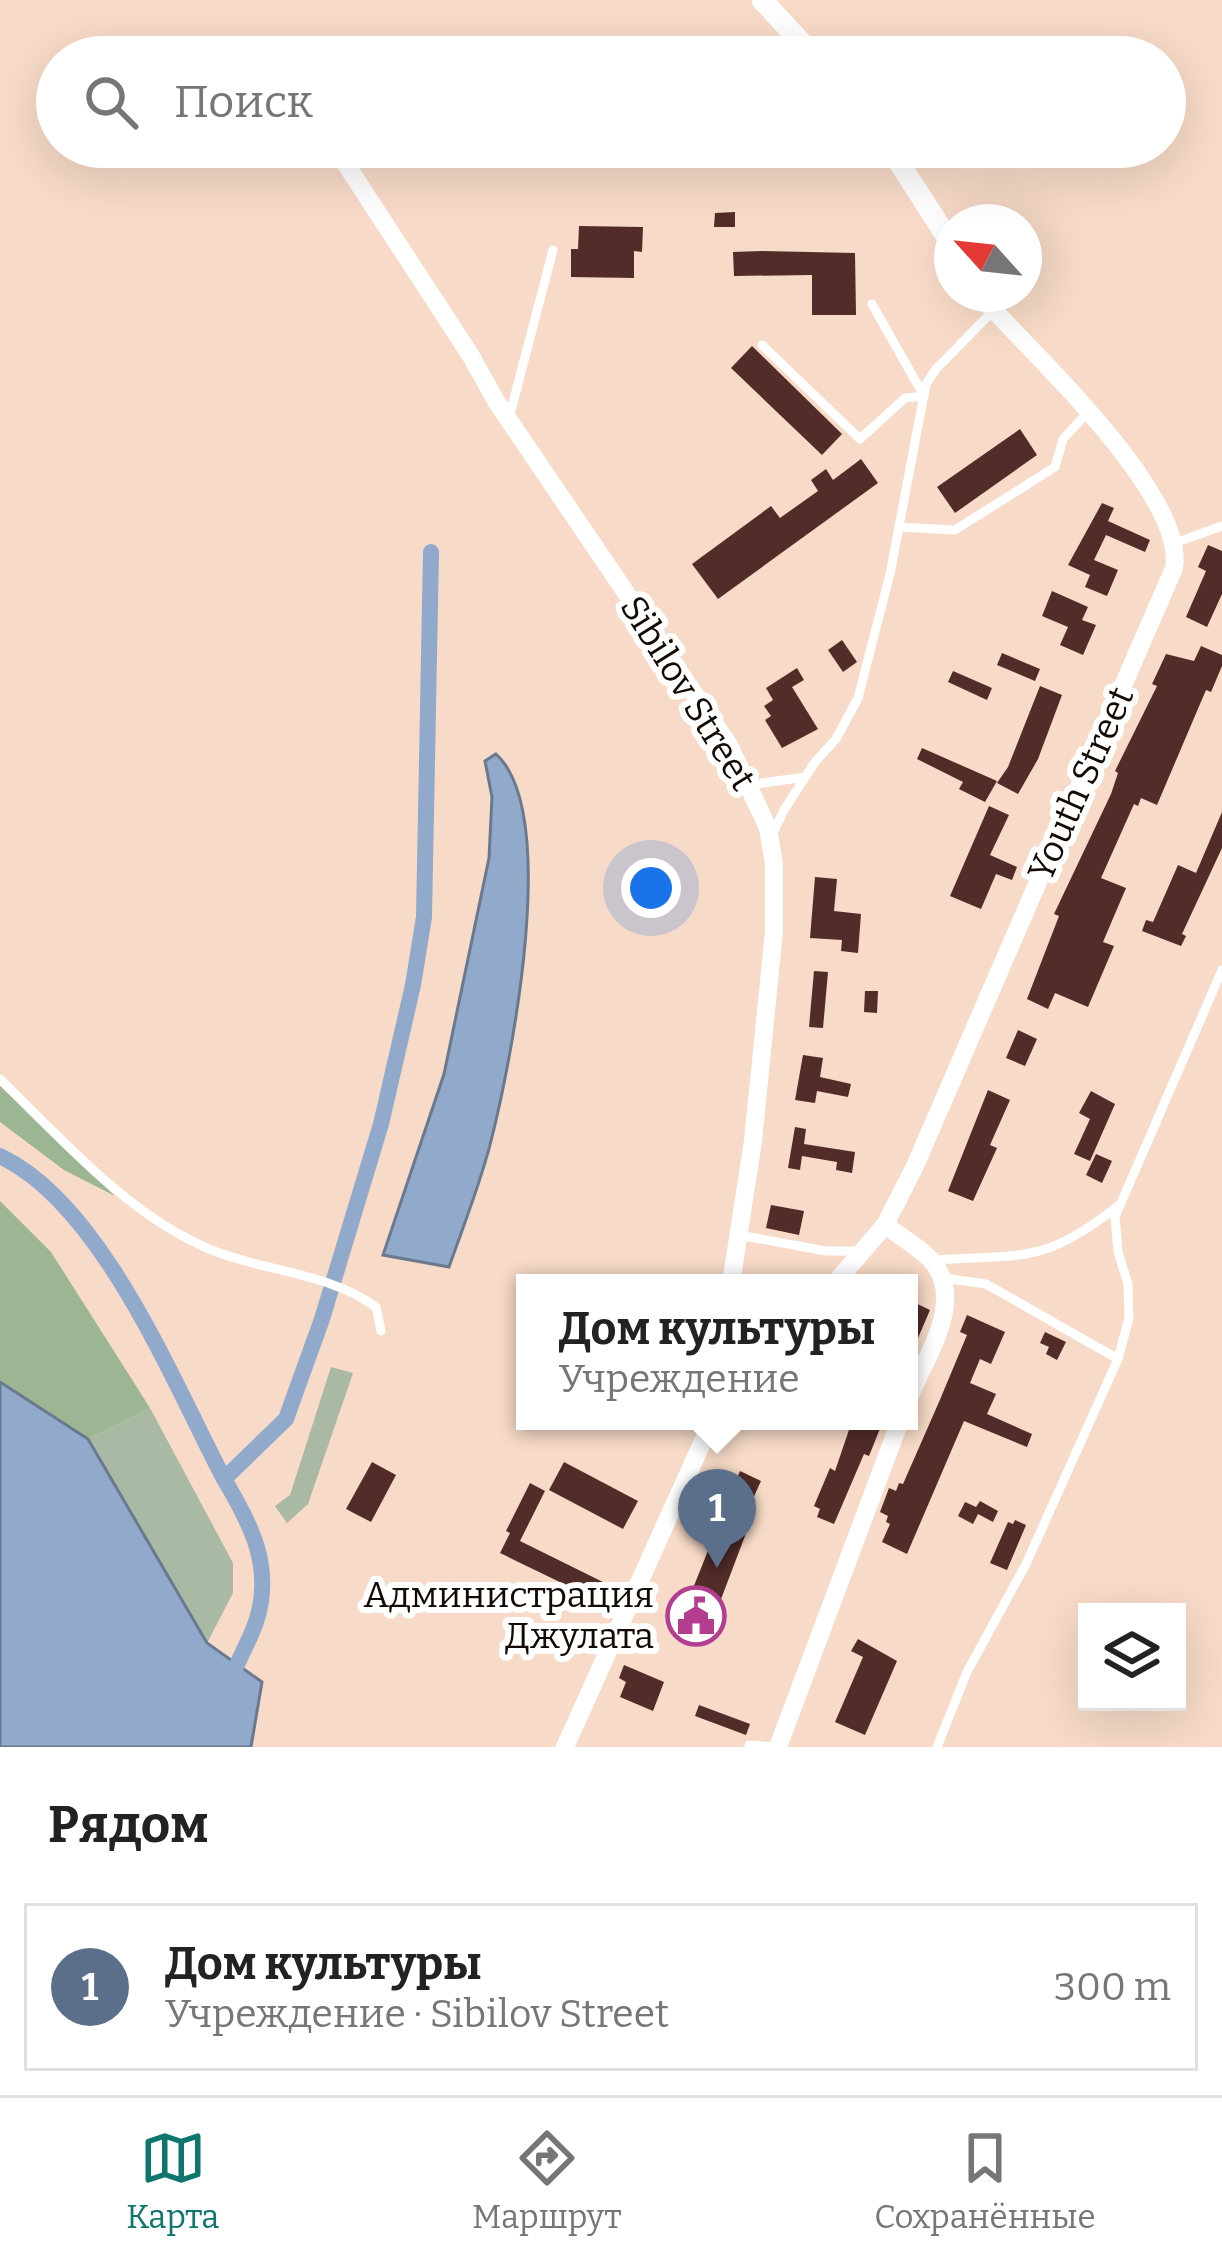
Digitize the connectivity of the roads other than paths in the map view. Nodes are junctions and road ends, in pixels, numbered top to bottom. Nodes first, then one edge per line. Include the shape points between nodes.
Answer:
1 (762, 0) edge
2 (795, 36) edge
3 (348, 168) edge
4 (902, 168) edge
5 (934, 217) edge
6 (553, 250) dead end
7 (872, 304) dead end
8 (980, 312) edge
9 (997, 312) edge
10 (762, 345) dead end
11 (924, 395) junction
12 (1087, 413) junction
13 (508, 419) junction
14 (1222, 526) edge
15 (899, 527) junction
16 (1175, 543) junction
17 (805, 776) junction
18 (749, 785) junction
19 (770, 839) junction
20 (1222, 970) edge
21 (0, 1079) edge
22 (1118, 1206) junction
23 (885, 1225) junction
24 (739, 1235) junction
25 (863, 1251) junction
26 (931, 1260) junction
27 (732, 1274) edge
28 (843, 1274) edge
29 (943, 1278) junction
30 (381, 1331) dead end
31 (1118, 1359) junction
32 (918, 1377) edge
33 (708, 1430) edge
34 (897, 1430) edge
35 (749, 1744) edge
36 (565, 1747) edge
37 (778, 1747) edge
38 (937, 1747) edge

1 - 2 street
3 - 13 street, Sibilov Street
4 - 5 street
6 - 13 lane
7 - 11 lane
8 - 11 lane
9 - 12 street
10 - 11 lane via 860,439 905,398
11 - 15 lane
12 - 15 lane via 1064,439 1054,467 955,530
12 - 16 street via 1155,494
13 - 18 street, Sibilov Street
14 - 16 lane
15 - 17 lane via 858,698
16 - 23 street, Youth Street via 1159,609
17 - 18 lane
17 - 19 lane
18 - 19 street, Sibilov Street
19 - 24 street, Sibilov Street via 774,932
20 - 22 lane
21 - 30 lane via 162,1226 212,1250 353,1290 376,1307
22 - 26 lane via 1052,1250
22 - 31 lane via 1129,1318
23 - 25 street, Youth Street
23 - 26 street
24 - 25 lane
24 - 27 street, Sibilov Street
25 - 28 street, Youth Street
26 - 29 street
29 - 31 lane via 986,1284
29 - 32 street via 944,1315
31 - 38 lane
33 - 36 street
34 - 37 street
35 - 37 lane

